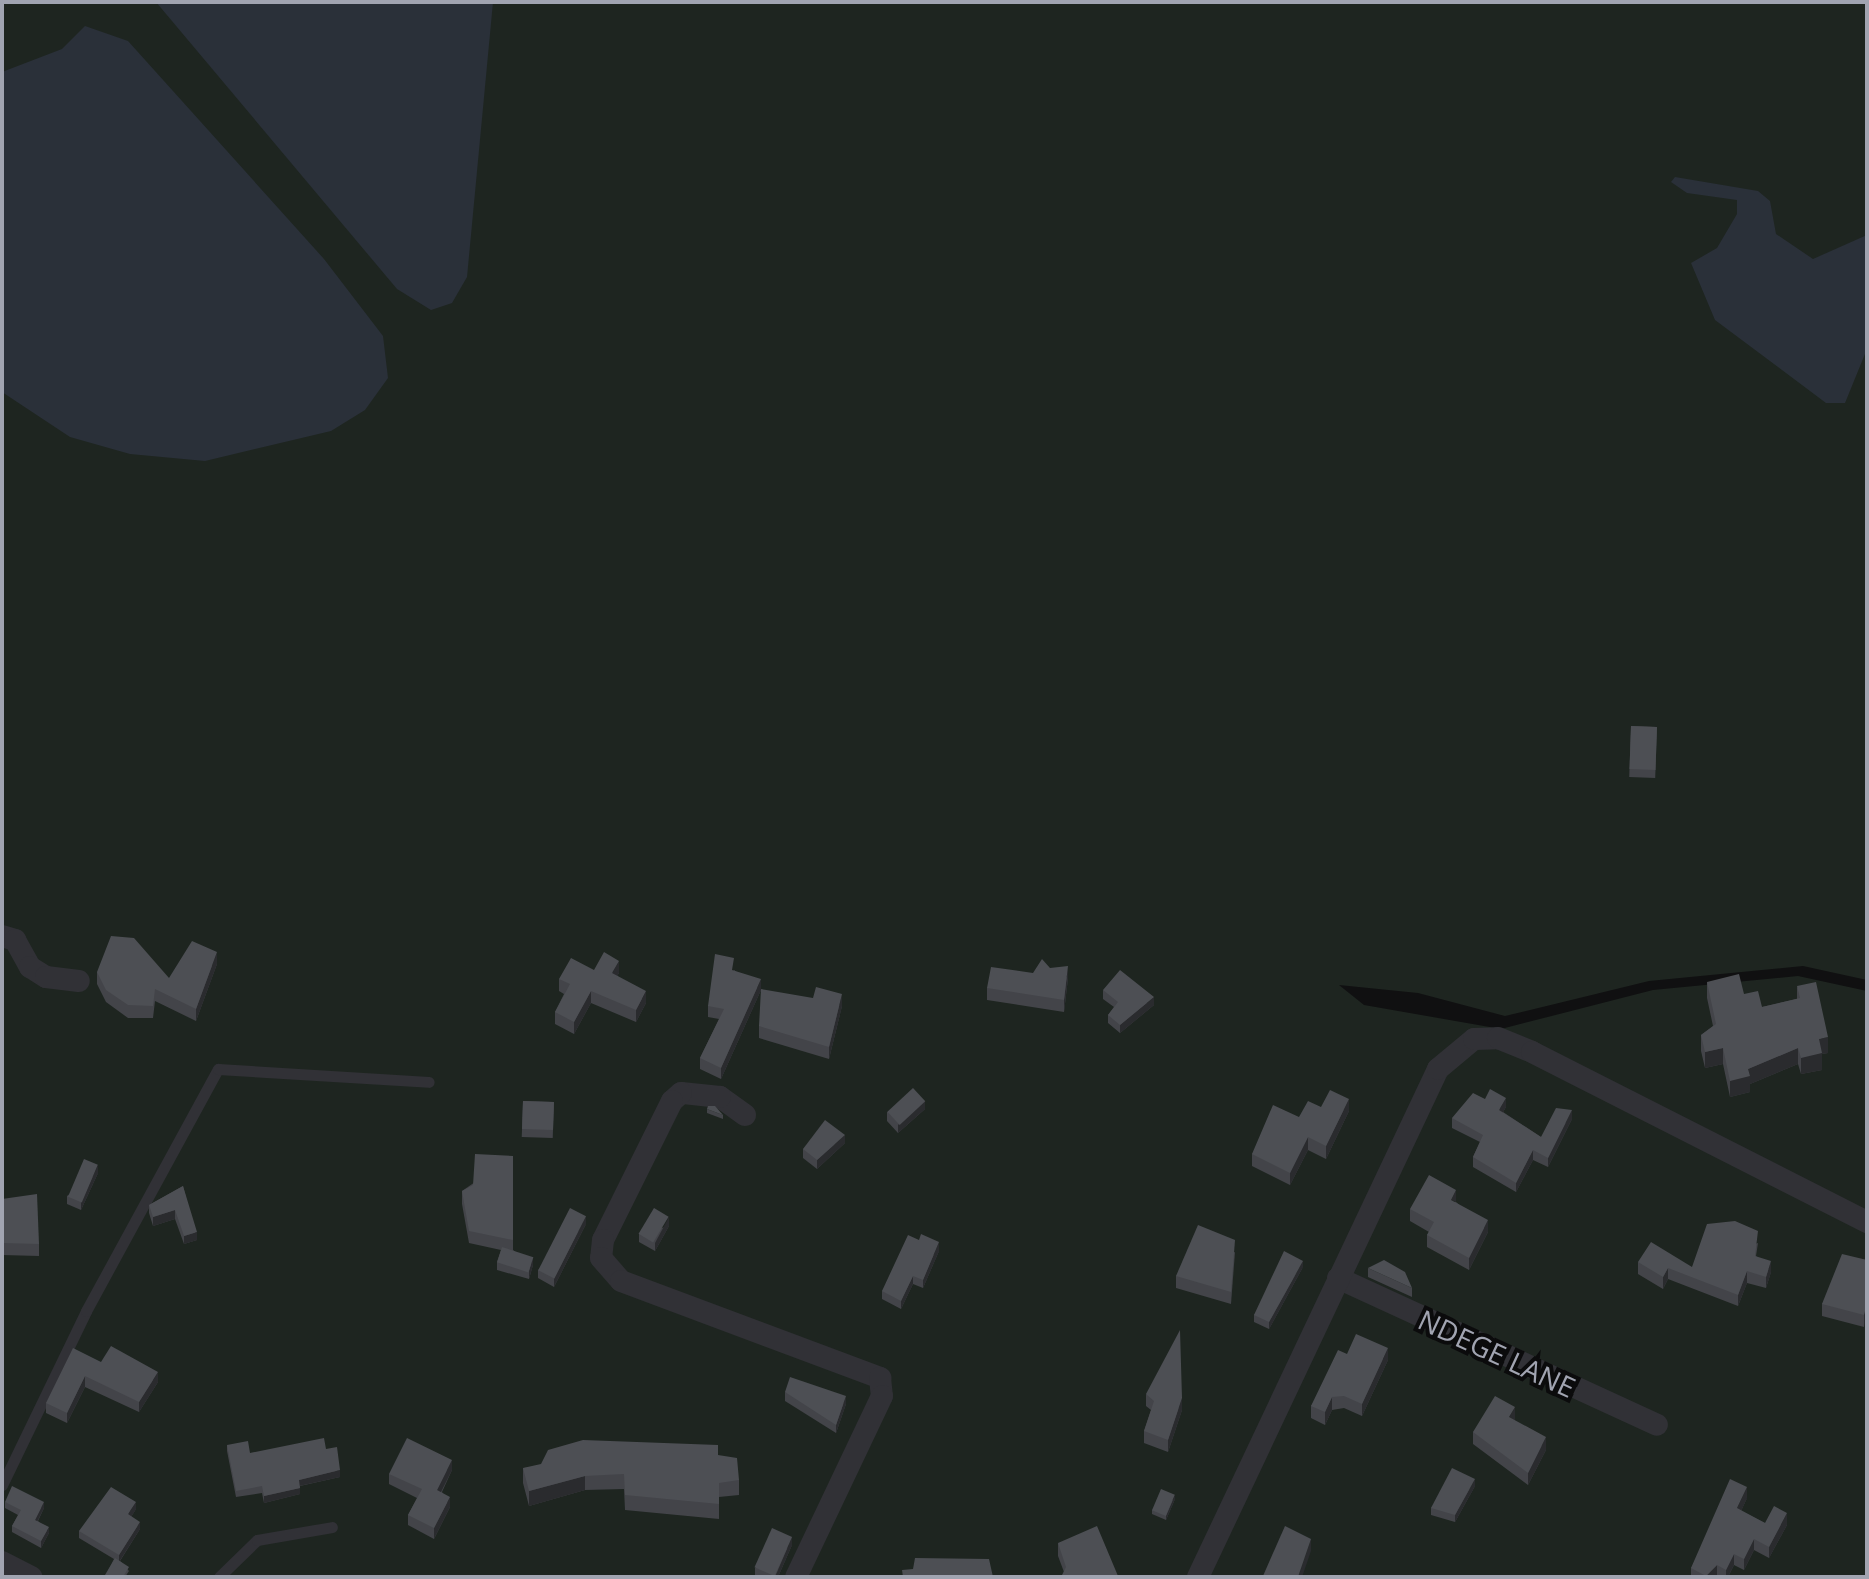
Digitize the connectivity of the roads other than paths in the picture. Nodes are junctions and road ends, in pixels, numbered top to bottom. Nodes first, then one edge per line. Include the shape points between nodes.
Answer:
1 (2, 936) edge
2 (79, 981) dead end
3 (429, 1082) dead end
4 (745, 1115) dead end
5 (1867, 1222) edge
6 (1338, 1278) junction
7 (1657, 1425) dead end
8 (2, 1485) edge
9 (332, 1527) dead end
10 (2, 1562) edge
11 (31, 1577) edge
12 (219, 1577) edge
13 (796, 1577) edge
14 (1198, 1577) edge

1 - 2 street via 46,977
3 - 8 lane via 218,1069 93,1297
4 - 13 street via 720,1097 681,1093 672,1101 603,1240 601,1258 621,1281 880,1378 882,1396
5 - 6 street via 1532,1052 1498,1038 1474,1039 1438,1069
6 - 7 street, NDEGE LANE
6 - 14 street
9 - 12 lane via 257,1540
10 - 11 street

